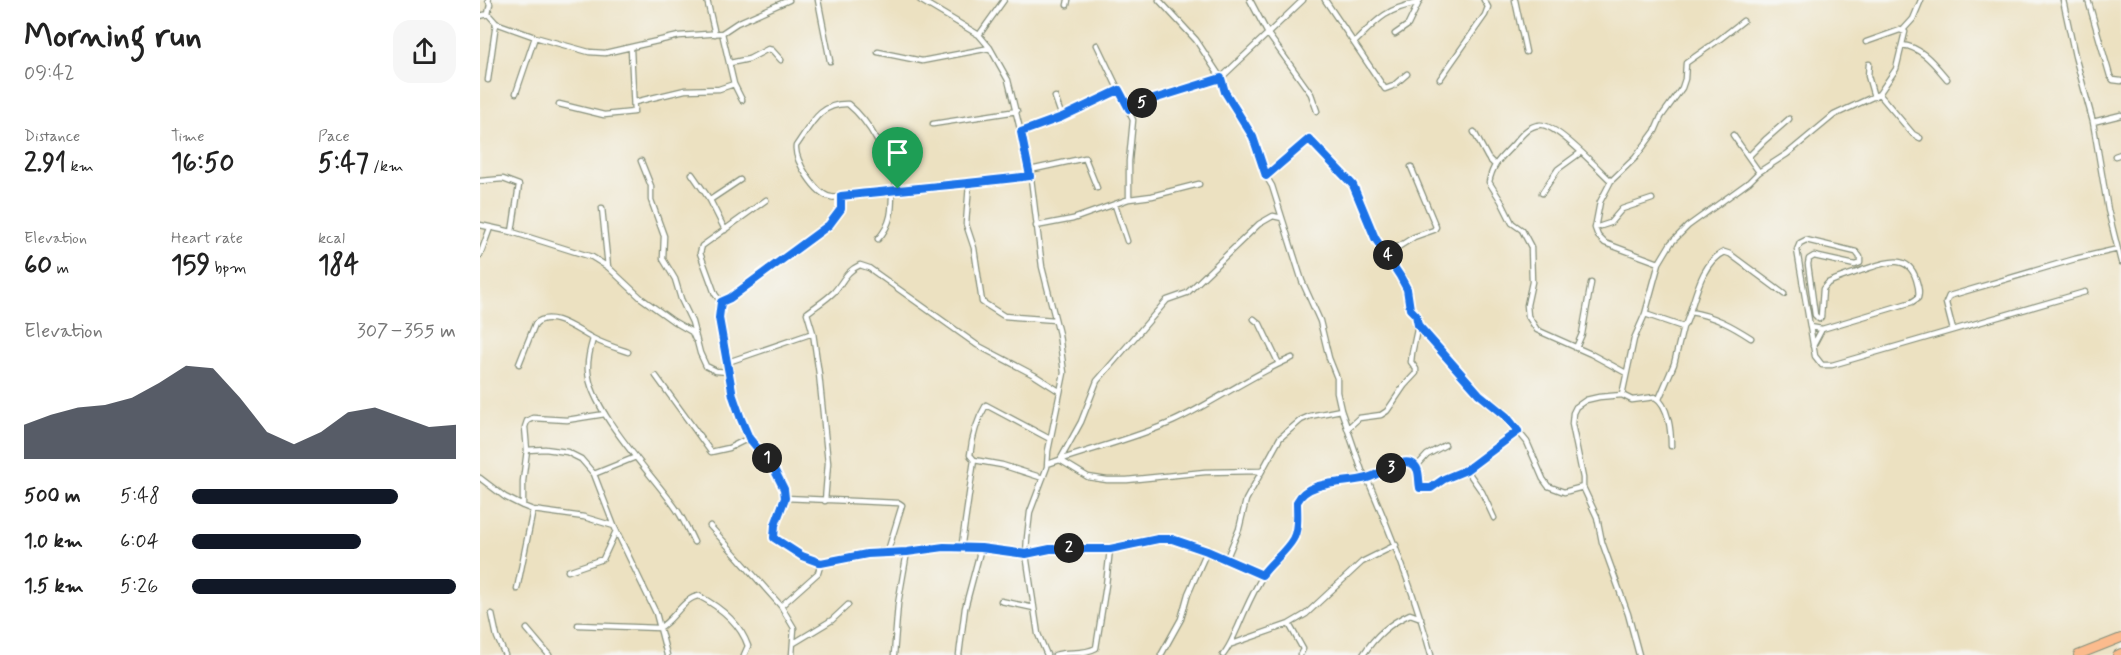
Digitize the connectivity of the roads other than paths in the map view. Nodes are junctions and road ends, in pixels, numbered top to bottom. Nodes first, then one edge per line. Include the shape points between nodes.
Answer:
1 (488, 0) edge
2 (707, 0) edge
3 (789, 0) edge
4 (818, 0) edge
5 (920, 0) edge
6 (1004, 0) edge
7 (1159, 0) edge
8 (1250, 0) edge
9 (1304, 0) edge
10 (1324, 0) edge
11 (1484, 0) edge
12 (1515, 0) edge
13 (1921, 0) edge
14 (2063, 0) edge
15 (2088, 0) edge
16 (1419, 2) edge
17 (488, 14) junction
18 (480, 16) edge
19 (1743, 21) dead end
20 (496, 23) junction
21 (1903, 30) junction
22 (722, 33) junction
23 (715, 34) junction
24 (1268, 34) junction
25 (1395, 34) dead end
26 (979, 35) junction
27 (535, 37) junction
28 (1866, 42) dead end
29 (1354, 43) junction
30 (1097, 45) dead end
31 (1902, 45) junction
32 (990, 48) junction
33 (631, 49) junction
34 (878, 52) dead end
35 (1526, 52) dead end
36 (781, 60) dead end
37 (830, 61) dead end
38 (730, 63) junction
39 (1869, 64) dead end
40 (1407, 74) dead end
41 (1221, 78) junction
42 (1440, 79) dead end
43 (1947, 79) dead end
44 (488, 80) dead end
45 (2121, 81) edge
46 (734, 84) junction
47 (1119, 90) junction
48 (516, 93) dead end
49 (1877, 95) junction
50 (1055, 97) dead end
51 (742, 100) dead end
52 (635, 102) junction
53 (559, 104) dead end
54 (1129, 109) junction
55 (1017, 111) junction
56 (1317, 111) dead end
57 (2121, 115) edge
58 (1062, 117) junction
59 (1789, 119) dead end
60 (2093, 123) junction
61 (933, 124) dead end
62 (1021, 132) junction
63 (1474, 132) dead end
64 (1733, 135) dead end
65 (1920, 138) dead end
66 (1581, 153) junction
67 (2121, 154) edge
68 (1749, 156) junction
69 (2115, 156) dead end
70 (641, 161) dead end
71 (1495, 165) junction
72 (1411, 167) dead end
73 (1759, 172) junction
74 (1030, 173) junction
75 (692, 174) dead end
76 (1266, 176) junction
77 (480, 180) edge
78 (740, 180) dead end
79 (1611, 181) junction
80 (969, 184) junction
81 (1199, 184) dead end
82 (1097, 188) dead end
83 (895, 190) junction
84 (1542, 193) dead end
85 (841, 196) junction
86 (1129, 199) junction
87 (1652, 199) dead end
88 (710, 200) junction
89 (766, 200) dead end
90 (1115, 205) junction
91 (602, 208) dead end
92 (1282, 218) junction
93 (480, 225) edge
94 (1036, 226) junction
95 (490, 228) junction
96 (1595, 228) junction
97 (725, 230) junction
98 (512, 232) junction
99 (878, 239) dead end
100 (1127, 241) dead end
101 (2118, 249) junction
102 (1387, 254) junction
103 (480, 255) edge
104 (2121, 262) edge
105 (1659, 263) junction
106 (608, 267) junction
107 (1591, 283) dead end
108 (2085, 292) dead end
109 (1784, 294) dead end
110 (721, 302) junction
111 (1690, 312) junction
112 (1645, 315) junction
113 (1254, 318) dead end
114 (1055, 320) junction
115 (1418, 325) junction
116 (1683, 327) junction
117 (1810, 327) junction
118 (1822, 329) junction
119 (1953, 330) junction
120 (813, 333) junction
121 (1751, 338) dead end
122 (593, 339) junction
123 (695, 339) junction
124 (1813, 346) junction
125 (1576, 348) junction
126 (628, 352) dead end
127 (1292, 358) dead end
128 (728, 362) junction
129 (519, 364) dead end
130 (1279, 364) junction
131 (729, 372) junction
132 (1626, 373) junction
133 (656, 376) dead end
134 (1059, 391) junction
135 (1622, 395) junction
136 (1659, 399) junction
137 (1341, 410) junction
138 (605, 414) junction
139 (1348, 428) junction
140 (1518, 431) junction
141 (749, 438) junction
142 (1050, 440) junction
143 (1445, 445) dead end
144 (1671, 446) dead end
145 (527, 450) junction
146 (636, 457) junction
147 (974, 460) junction
148 (1060, 460) junction
149 (1048, 464) junction
150 (1416, 467) junction
151 (1466, 470) junction
152 (1260, 471) junction
153 (594, 474) junction
154 (480, 478) edge
155 (1043, 478) junction
156 (1367, 478) junction
157 (1583, 487) junction
158 (785, 498) junction
159 (825, 501) junction
160 (523, 506) junction
161 (533, 510) junction
162 (1494, 518) dead end
163 (710, 526) dead end
164 (615, 529) junction
165 (694, 542) dead end
166 (1396, 545) junction
167 (962, 547) junction
168 (981, 548) junction
169 (1110, 549) junction
170 (1207, 551) junction
171 (907, 552) junction
172 (887, 554) junction
173 (1026, 554) junction
174 (1226, 560) junction
175 (821, 563) junction
176 (568, 571) dead end
177 (1262, 575) junction
178 (517, 589) dead end
179 (1001, 601) dead end
180 (848, 605) dead end
181 (781, 606) junction
182 (1034, 608) junction
183 (492, 614) dead end
184 (1421, 618) junction
185 (1289, 624) junction
186 (578, 625) dead end
187 (659, 628) junction
188 (527, 629) dead end
189 (2121, 638) edge
190 (794, 643) junction
191 (1232, 644) junction
192 (505, 655) edge
193 (549, 655) edge
194 (667, 655) edge
195 (744, 655) edge
196 (792, 655) edge
197 (894, 655) edge
198 (959, 655) edge
199 (1047, 655) edge
200 (1055, 655) edge
201 (1161, 655) edge
202 (1223, 655) edge
203 (1300, 655) edge
204 (1363, 655) edge
205 (1431, 655) edge
206 (1639, 655) edge
207 (2078, 655) edge

1 - 17 street
2 - 23 street
3 - 22 street
4 - 37 street
5 - 26 street
6 - 26 street
7 - 41 street via 1196,40
8 - 24 street
9 - 24 street
10 - 29 street
11 - 42 street via 1488,7 1485,15
12 - 35 street
13 - 21 street
14 - 60 street
15 - 45 street via 2110,76
16 - 25 street via 1408,25
16 - 29 street via 1381,16
17 - 18 street
17 - 20 street
19 - 79 street via 1686,63 1684,83 1655,131
20 - 27 street
20 - 44 street
21 - 28 street
21 - 31 street
22 - 23 street
22 - 38 street
23 - 33 street via 679,36
24 - 41 street
24 - 56 street via 1311,94
26 - 32 street
27 - 33 street via 589,52
27 - 48 street
29 - 40 street via 1385,89
30 - 47 street
31 - 43 street via 1915,48
31 - 49 street via 1896,69
32 - 34 street via 922,61
32 - 55 street via 1008,80
33 - 52 street
36 - 38 street via 768,49
38 - 46 street
39 - 49 street via 1868,76
41 - 54 street
41 - 76 street via 1225,92 1253,137
46 - 51 street
46 - 52 street
47 - 54 street
47 - 58 street
49 - 65 street
49 - 73 street via 1834,115
50 - 58 street
52 - 53 street via 634,112 604,115
54 - 86 street
55 - 61 street
55 - 62 street
57 - 60 street
58 - 62 street
59 - 68 street
60 - 101 street
62 - 74 street
63 - 71 street
64 - 68 street
66 - 71 street via 1560,134 1541,124 1528,129
66 - 79 street
66 - 84 street via 1558,169
67 - 69 street
68 - 73 street
70 - 123 street via 664,236 663,259 675,279
71 - 125 street via 1489,182 1531,247 1528,316 1537,330
72 - 102 street via 1436,227
73 - 105 street via 1688,226
74 - 80 street
74 - 82 street via 1085,158
74 - 94 street
75 - 88 street
76 - 92 street
76 - 102 street via 1309,139 1353,185 1375,238
77 - 98 street via 504,179 519,185
78 - 88 street
79 - 96 street via 1600,202
80 - 83 street
80 - 114 street via 966,224 974,248 982,302 1004,316
81 - 86 street
83 - 85 street
83 - 85 street via 883,150 861,116 848,104 836,103 821,111 795,151 806,174 824,195
83 - 99 street via 890,219
85 - 110 street via 841,209 829,225
86 - 90 street
87 - 96 street via 1622,209 1610,223
88 - 97 street
89 - 97 street
90 - 94 street
90 - 100 street
91 - 106 street
92 - 137 street via 1302,281 1320,321 1337,378
92 - 148 street via 1273,216 1259,224 1187,293 1167,300 1096,381 1081,422
93 - 95 street
94 - 114 street
95 - 98 street
95 - 103 street
96 - 105 street via 1605,243
97 - 110 street via 702,246 700,253
98 - 106 street via 592,257
101 - 104 street
101 - 119 street via 1949,296 1946,303
102 - 115 street via 1407,289
105 - 112 street
106 - 123 street via 641,298 692,332
107 - 125 street
108 - 119 street
109 - 111 street via 1725,252 1704,273
110 - 128 street via 719,318
111 - 116 street
111 - 121 street via 1718,319
112 - 116 street
112 - 132 street
113 - 130 street
114 - 134 street via 1064,373
115 - 139 street via 1411,362 1416,373 1388,411 1359,418
115 - 140 street
116 - 136 street via 1674,364
117 - 118 street
117 - 118 street via 1797,250 1803,241 1856,252 1860,257 1855,266 1809,258 1815,315 1819,319 1823,289 1831,281 1892,262 1912,269 1920,291 1915,300
117 - 124 street
118 - 124 street
119 - 124 street via 1832,365 1822,365
120 - 128 street
120 - 134 street via 807,313 860,265 977,345
120 - 159 street via 828,463
122 - 126 street
122 - 129 street via 568,325 540,319
122 - 138 street via 588,372
123 - 131 street via 706,366
125 - 132 street
127 - 130 street
128 - 131 street
130 - 148 street via 1175,420
131 - 141 street via 733,396
132 - 135 street
133 - 141 street via 711,452
134 - 142 street
135 - 136 street via 1632,400
135 - 157 street via 1586,400 1573,413
136 - 144 street via 1667,418
137 - 139 street
137 - 152 street via 1310,416 1292,426
138 - 145 street via 567,420 532,418 525,427
138 - 146 street
139 - 156 street
140 - 151 street
140 - 157 street via 1548,486 1564,492
141 - 158 street via 773,467
142 - 147 street via 986,405 971,442 970,455
142 - 149 street
143 - 150 street
145 - 153 street via 567,452 581,459
145 - 160 street
146 - 153 street
146 - 165 street via 677,510
147 - 155 street
147 - 167 street
148 - 149 street
148 - 152 street via 1088,477 1107,480
149 - 155 street
150 - 151 street via 1420,488 1431,488
150 - 156 street via 1402,463
151 - 162 street
152 - 174 street
153 - 164 street
154 - 160 street
155 - 173 street via 1030,512
156 - 166 street
156 - 177 street via 1330,483 1299,497 1294,539
157 - 206 street via 1597,518
158 - 159 street
158 - 175 street via 774,538
159 - 172 street via 902,505
160 - 161 street
161 - 164 street via 584,517
161 - 178 street
163 - 181 street
164 - 176 street via 603,559
164 - 187 street
166 - 184 street
166 - 185 street via 1362,562 1314,608
167 - 168 street
167 - 171 street
168 - 173 street
168 - 198 street via 965,608
169 - 170 street via 1172,539
169 - 173 street via 1050,549
169 - 200 street via 1096,648
170 - 174 street
170 - 201 street via 1181,619
171 - 172 street
171 - 197 street
172 - 175 street
173 - 182 street
174 - 177 street
175 - 181 street via 818,573
177 - 191 street
179 - 182 street
180 - 190 street via 832,620
181 - 190 street via 794,628
182 - 199 street via 1038,634
183 - 192 street via 496,637
184 - 204 street via 1410,614 1388,626
184 - 205 street
185 - 191 street
185 - 203 street via 1303,650
186 - 187 street
187 - 194 street
187 - 195 street via 690,598 699,596 729,617 746,640
188 - 193 street
189 - 207 highway
190 - 196 street
191 - 202 street

